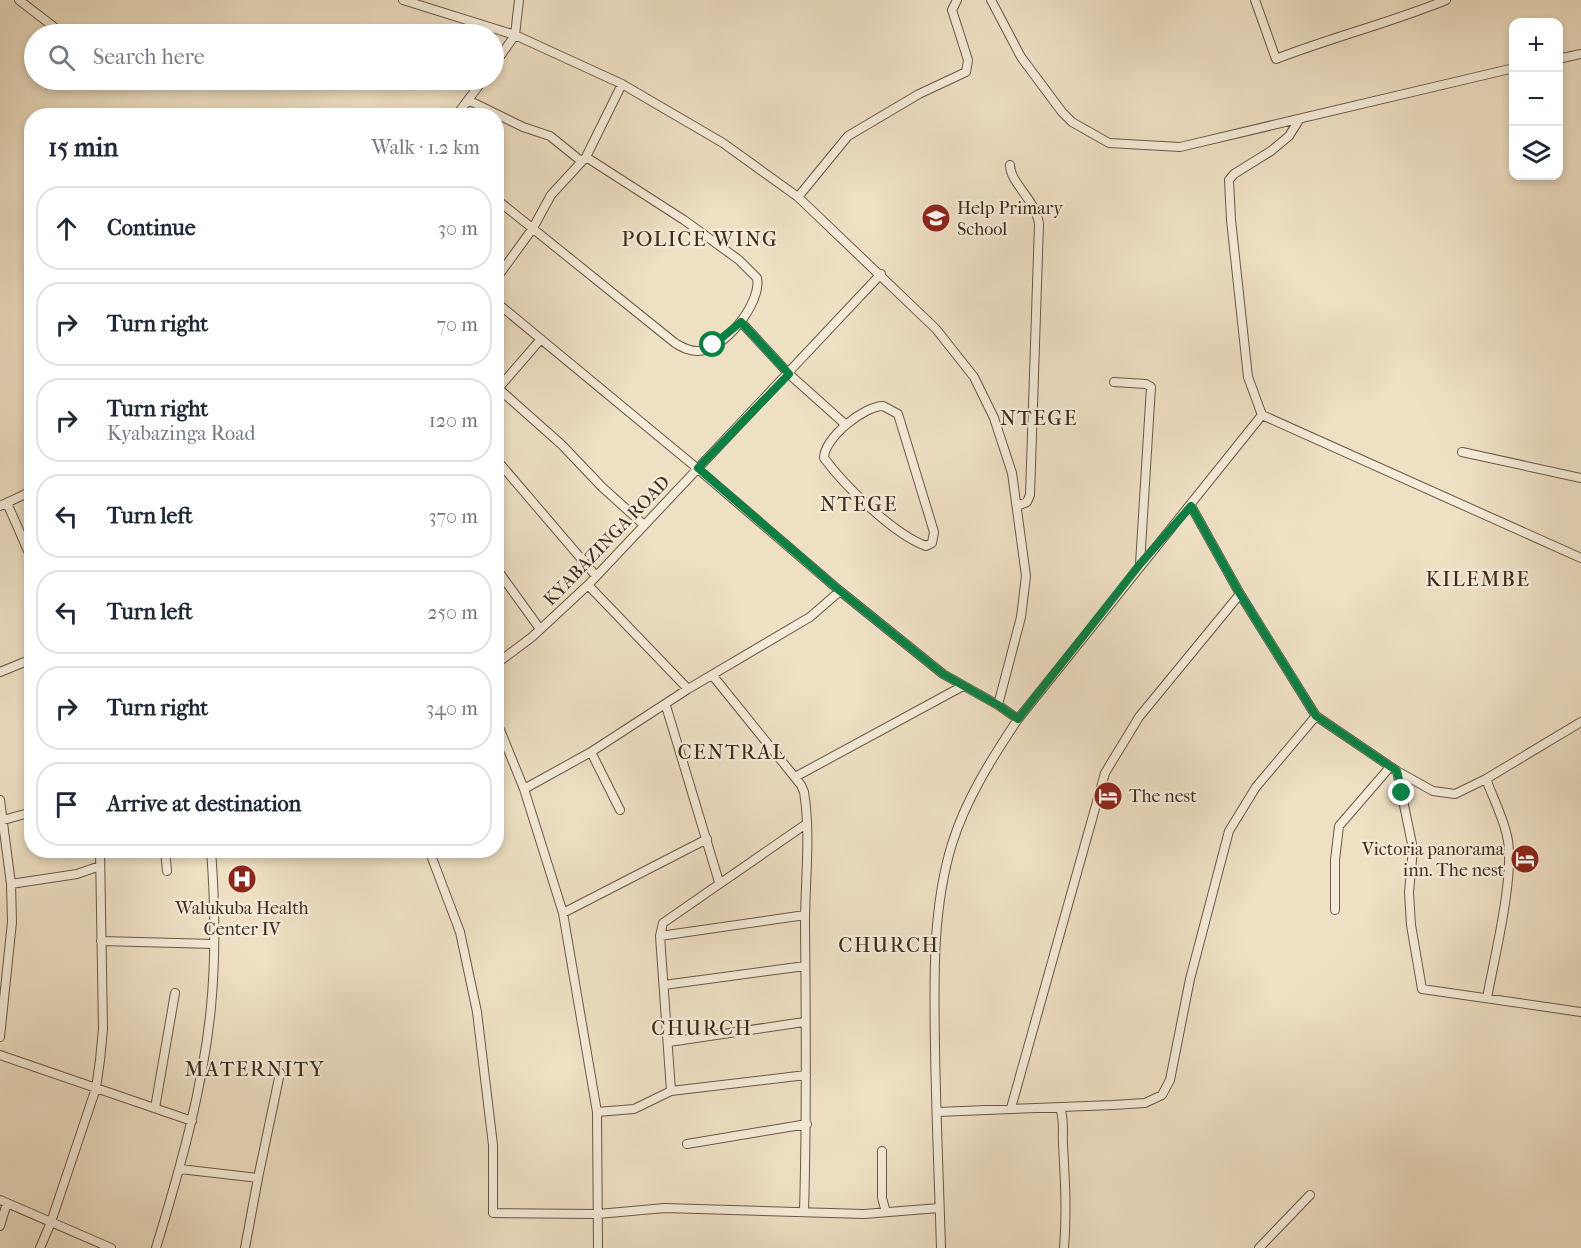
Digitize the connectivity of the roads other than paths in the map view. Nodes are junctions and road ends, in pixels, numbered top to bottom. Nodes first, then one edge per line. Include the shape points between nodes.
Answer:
1 (19, 0) edge
2 (403, 0) edge
3 (519, 0) edge
4 (957, 0) edge
5 (991, 0) edge
6 (1255, 0) edge
7 (1446, 0) edge
8 (50, 24) edge
9 (480, 24) edge
10 (504, 32) edge
11 (515, 35) junction
12 (504, 51) edge
13 (1581, 54) edge
14 (1563, 58) edge
15 (1509, 69) edge
16 (622, 84) junction
17 (476, 90) edge
18 (468, 100) junction
19 (462, 108) edge
20 (484, 108) edge
21 (504, 118) edge
22 (1299, 120) junction
23 (584, 159) junction
24 (1010, 165) dead end
25 (798, 197) junction
26 (504, 205) edge
27 (533, 228) junction
28 (504, 268) edge
29 (881, 274) junction
30 (504, 308) edge
31 (741, 322) junction
32 (542, 339) junction
33 (789, 374) junction
34 (1114, 382) dead end
35 (504, 383) edge
36 (504, 395) edge
37 (1262, 415) junction
38 (846, 425) junction
39 (1462, 452) dead end
40 (504, 468) edge
41 (698, 468) junction
42 (1581, 478) edge
43 (24, 495) edge
44 (4, 504) edge
45 (1017, 506) junction
46 (1191, 506) junction
47 (644, 525) junction
48 (24, 544) edge
49 (1581, 558) edge
50 (1140, 564) junction
51 (596, 576) junction
52 (504, 579) edge
53 (588, 585) junction
54 (840, 591) junction
55 (1240, 594) junction
56 (540, 629) junction
57 (504, 658) edge
58 (24, 662) edge
59 (0, 672) edge
60 (712, 676) junction
61 (963, 686) junction
62 (688, 689) junction
63 (998, 705) junction
64 (666, 706) junction
65 (1316, 716) junction
66 (1018, 719) junction
67 (1581, 722) edge
68 (504, 740) edge
69 (591, 752) junction
70 (1393, 769) junction
71 (795, 777) junction
72 (1486, 779) junction
73 (524, 789) junction
74 (0, 800) edge
75 (620, 810) dead end
76 (24, 814) edge
77 (1, 821) edge
78 (806, 824) junction
79 (707, 839) junction
80 (100, 858) edge
81 (166, 858) edge
82 (211, 858) edge
83 (432, 858) edge
84 (100, 866) junction
85 (167, 871) dead end
86 (719, 882) junction
87 (11, 884) junction
88 (1335, 910) dead end
89 (563, 913) junction
90 (805, 915) junction
91 (660, 936) junction
92 (101, 941) junction
93 (214, 944) junction
94 (805, 966) junction
95 (664, 986) junction
96 (175, 993) dead end
97 (1487, 998) junction
98 (1581, 1012) edge
99 (804, 1022) junction
100 (0, 1037) edge
101 (669, 1042) junction
102 (0, 1055) edge
103 (280, 1073) dead end
104 (806, 1075) junction
105 (96, 1088) junction
106 (671, 1091) junction
107 (154, 1108) junction
108 (1011, 1108) junction
109 (1060, 1108) junction
110 (597, 1112) junction
111 (937, 1112) junction
112 (192, 1121) junction
113 (807, 1124) junction
114 (687, 1144) dead end
115 (882, 1151) dead end
116 (180, 1169) junction
117 (258, 1178) junction
118 (1310, 1195) dead end
119 (4, 1202) edge
120 (939, 1208) junction
121 (804, 1211) junction
122 (886, 1212) junction
123 (598, 1214) junction
124 (51, 1222) junction
125 (0, 1226) edge
126 (40, 1248) edge
127 (111, 1248) edge
128 (156, 1248) edge
129 (245, 1248) edge
130 (598, 1248) edge
131 (941, 1248) edge
132 (1064, 1248) edge
133 (1259, 1248) edge

1 - 8 street
2 - 9 street
3 - 11 street
4 - 25 street via 952,10 968,60 966,72 854,131
5 - 22 street via 1022,57 1062,112 1108,143 1180,147
6 - 7 street via 1276,59
10 - 11 street
11 - 12 street
11 - 16 street
13 - 14 street
15 - 22 street
16 - 23 street
16 - 25 street via 723,143
17 - 18 street
18 - 19 street
18 - 20 street
21 - 23 street via 550,136
22 - 37 street via 1289,136 1229,180 1248,377
23 - 27 street via 551,195
23 - 31 street via 684,220 750,269 759,286
24 - 45 street via 1010,172 1036,208 1039,224 1030,495 1027,502
25 - 29 street
26 - 27 street
27 - 28 street
27 - 31 street via 687,350 706,349
29 - 33 street, KYABAZINGA ROAD
29 - 45 street via 936,329 974,377 994,418 1012,473
30 - 32 street
31 - 33 street
32 - 35 street
32 - 41 street
33 - 38 street
33 - 41 street, KYABAZINGA ROAD
34 - 50 street via 1151,387
36 - 47 street
37 - 46 street
37 - 49 street
38 - 38 street via 875,406 898,414 934,532 932,543 926,546 911,540 867,504 826,460 824,452
39 - 42 street
40 - 51 street
41 - 47 street, KYABAZINGA ROAD
41 - 54 street
43 - 44 street
44 - 48 street
45 - 63 street via 1026,576 1022,617
46 - 50 street
46 - 55 street
47 - 51 street, KYABAZINGA ROAD
50 - 66 street
51 - 53 street, KYABAZINGA ROAD
52 - 56 street
53 - 56 street, KYABAZINGA ROAD
53 - 62 street
54 - 60 street via 810,617
54 - 61 street
55 - 65 street
55 - 108 street via 1139,717 1105,773
56 - 57 street, KYABAZINGA ROAD
58 - 59 street
60 - 62 street
60 - 71 street
61 - 63 street
61 - 71 street
62 - 64 street
63 - 66 street
64 - 69 street
64 - 79 street
65 - 70 street
65 - 109 street via 1256,787 1229,831 1190,979 1167,1088 1145,1102
66 - 111 street via 965,809 943,884 934,989
67 - 72 street
68 - 73 street
69 - 73 street
69 - 75 street
70 - 72 street via 1445,794 1455,794
70 - 88 street via 1339,826
70 - 97 street via 1413,849 1411,925 1422,989
71 - 78 street via 804,792
72 - 97 street via 1508,838 1509,852
73 - 89 street
74 - 77 street
76 - 77 street
77 - 87 street
78 - 86 street
78 - 90 street
79 - 86 street
79 - 89 street
80 - 84 street
81 - 85 street
82 - 93 street
83 - 123 street via 460,932 477,1012 493,1145 493,1213
84 - 87 street via 67,877
84 - 92 street
86 - 91 street via 663,923
87 - 100 street via 11,951
89 - 110 street
90 - 91 street
90 - 94 street
91 - 95 street
92 - 93 street
92 - 105 street via 103,1029
93 - 112 street via 211,1006
94 - 95 street
94 - 99 street
95 - 101 street
96 - 107 street
97 - 98 street
99 - 101 street
99 - 104 street
101 - 106 street
102 - 105 street
103 - 117 street
104 - 106 street
104 - 113 street
105 - 107 street
105 - 124 street
106 - 110 street via 634,1108
107 - 112 street
108 - 109 street
108 - 111 street
109 - 132 street via 1066,1166
110 - 123 street
111 - 120 street
112 - 116 street
113 - 114 street
113 - 121 street
115 - 122 street via 882,1198
116 - 117 street
116 - 128 street
117 - 129 street
118 - 133 street
119 - 124 street
119 - 125 street
120 - 122 street
120 - 131 street
121 - 122 street
121 - 123 street via 665,1208
123 - 130 street
124 - 126 street
124 - 127 street

